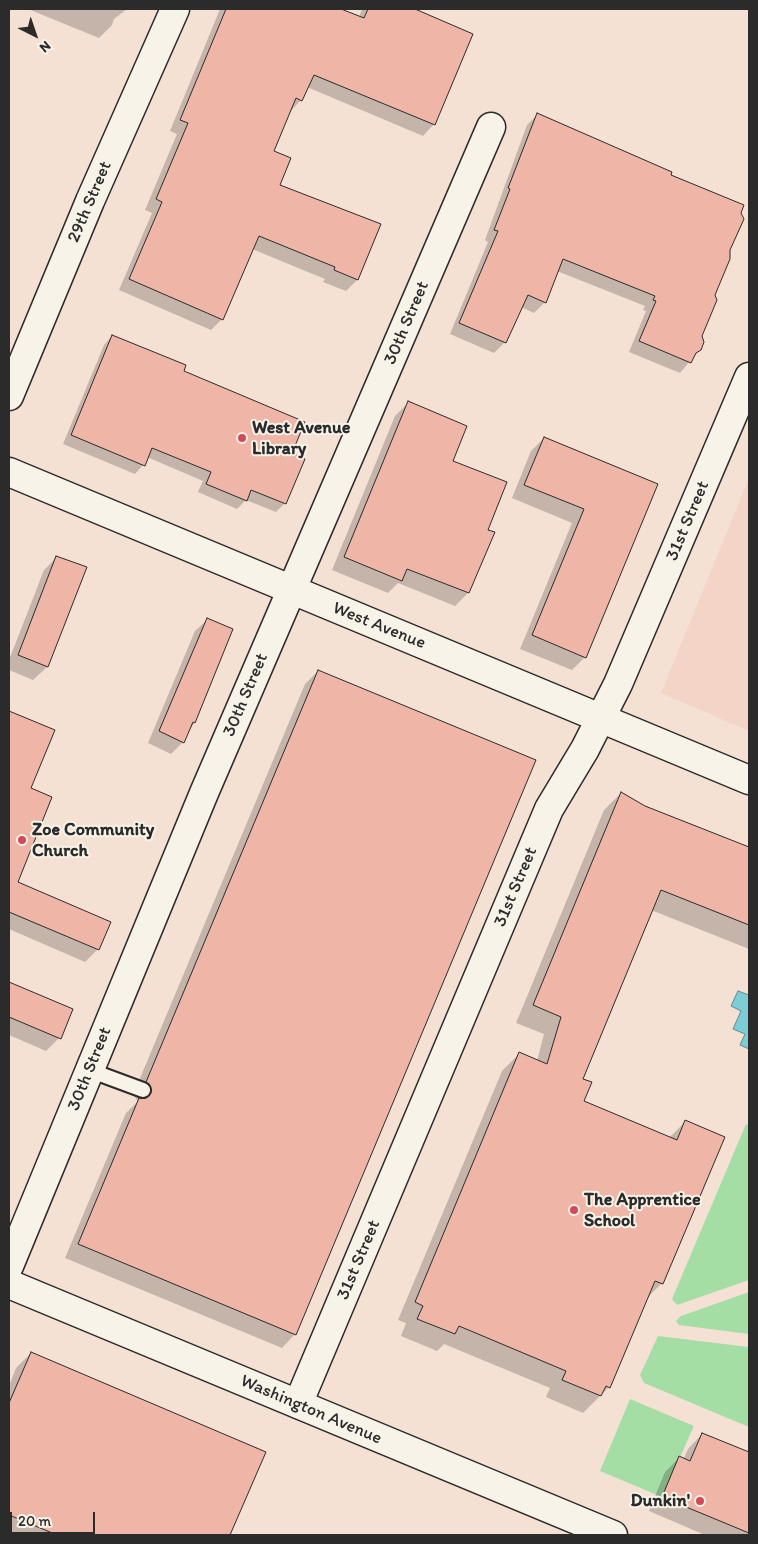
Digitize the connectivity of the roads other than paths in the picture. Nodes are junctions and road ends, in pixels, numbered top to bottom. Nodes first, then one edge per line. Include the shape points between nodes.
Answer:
1 (175, 9) edge
2 (491, 127) dead end
3 (749, 377) edge
4 (9, 396) edge
5 (9, 472) edge
6 (291, 590) junction
7 (601, 718) junction
8 (749, 780) edge
9 (90, 1070) junction
10 (143, 1090) dead end
11 (9, 1266) edge
12 (9, 1284) edge
13 (298, 1404) junction
14 (613, 1535) edge

1 - 4 street, 29th Street
2 - 6 street, 30th Street
3 - 7 street, 31st Street
5 - 6 street, West Avenue
6 - 7 street, West Avenue
6 - 9 street, 30th Street
7 - 8 street, West Avenue
7 - 13 street, 31st Street via 549,810
9 - 10 lane
9 - 11 street, 30th Street
12 - 13 street, Washington Avenue
13 - 14 street, Washington Avenue

